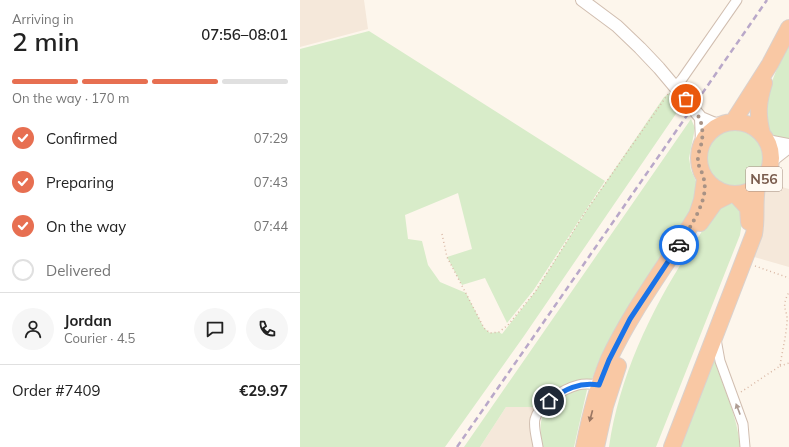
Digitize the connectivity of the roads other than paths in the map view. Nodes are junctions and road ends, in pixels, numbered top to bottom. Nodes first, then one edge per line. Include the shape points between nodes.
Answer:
1 (582, 0) edge
2 (737, 0) edge
3 (789, 28) edge
4 (770, 64) junction
5 (675, 87) junction
6 (701, 118) junction
7 (729, 123) junction
8 (764, 138) junction
9 (702, 142) junction
10 (789, 146) edge
11 (771, 161) junction
12 (704, 179) junction
13 (757, 187) junction
14 (732, 195) junction
15 (715, 335) junction
16 (599, 385) junction
17 (538, 447) edge
18 (584, 447) edge
19 (596, 447) edge
20 (663, 447) edge
21 (672, 447) edge
22 (745, 447) edge

1 - 5 street via 617,26
2 - 5 street
3 - 4 highway, N56
4 - 7 highway, N56
4 - 8 highway, N56 via 758,113
5 - 6 street
6 - 7 street via 715,124
6 - 9 street
7 - 8 highway via 749,125
7 - 9 highway, N56 via 716,127
8 - 10 street
8 - 11 highway, N56 via 771,154
9 - 12 highway via 698,157
10 - 11 street
11 - 13 highway, N56 via 767,175
12 - 14 highway, N56 via 715,189
12 - 16 highway via 702,200 697,215 630,319
13 - 14 highway, N56 via 744,194
13 - 15 highway via 755,227
14 - 19 highway, N56 via 715,202 703,218 636,325 614,376
14 - 20 highway via 748,208 748,235
15 - 21 highway
22 -> 15 street via 743,424 720,361
16 - 17 street via 577,385 541,407 535,420
16 -> 18 highway

